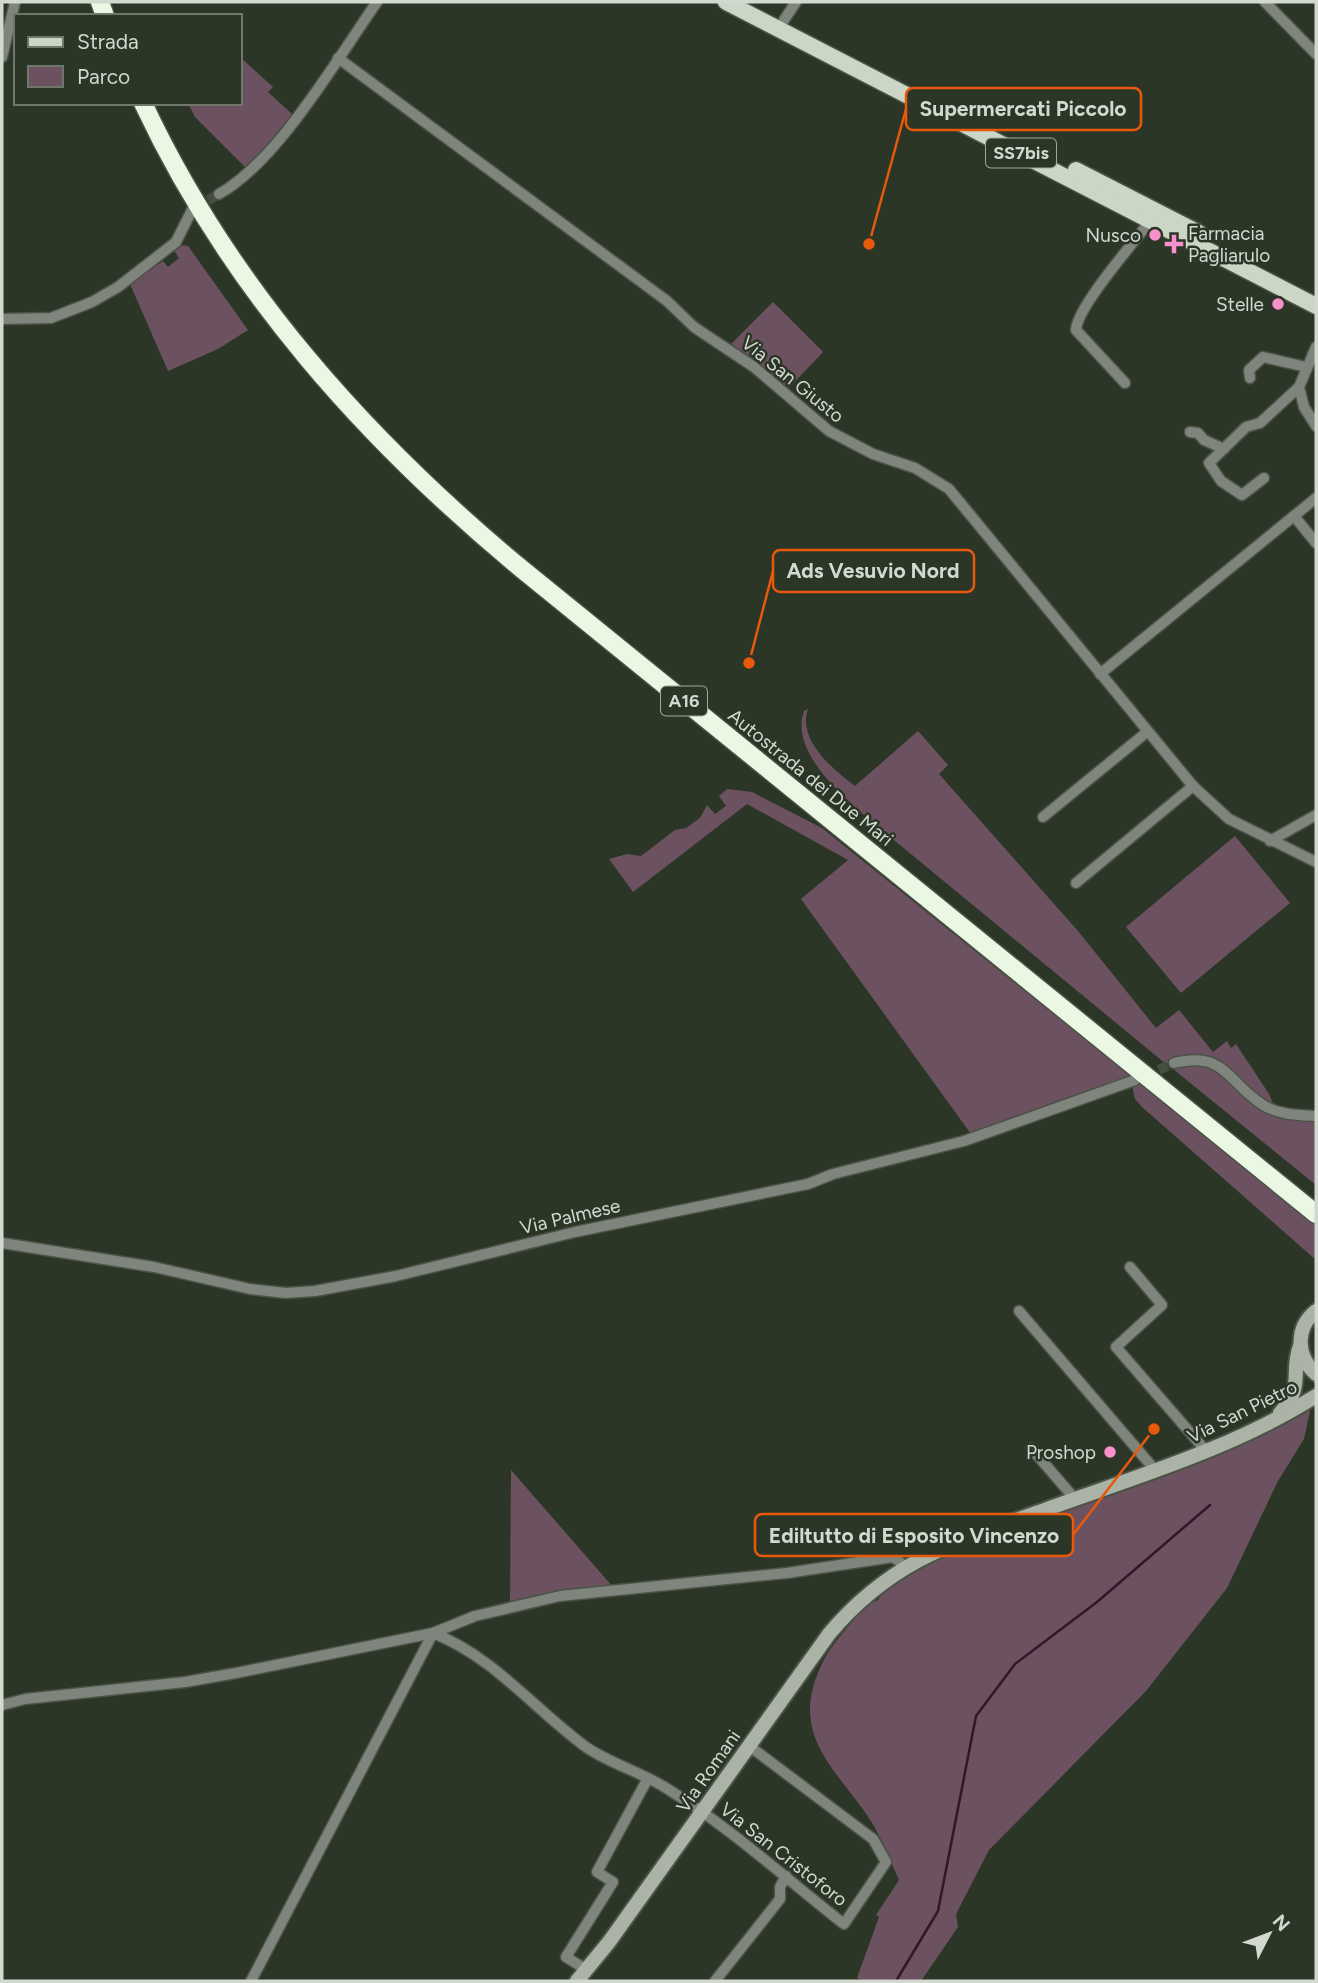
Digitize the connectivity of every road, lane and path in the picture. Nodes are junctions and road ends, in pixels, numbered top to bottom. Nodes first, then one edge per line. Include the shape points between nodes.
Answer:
1 (15, 2) edge
2 (377, 2) edge
3 (726, 2) edge
4 (748, 2) edge
5 (796, 2) edge
6 (1265, 2) edge
7 (784, 20) junction
8 (1316, 54) edge
9 (2, 57) edge
10 (338, 58) junction
11 (144, 105) edge
12 (158, 105) edge
13 (219, 194) tunnel mouth
14 (192, 210) tunnel mouth
15 (1151, 220) junction
16 (1316, 294) edge
17 (1316, 306) edge
18 (2, 319) edge
19 (1316, 347) edge
20 (1306, 367) junction
21 (1250, 378) dead end
22 (1125, 383) dead end
23 (1299, 387) junction
24 (1316, 426) edge
25 (1190, 432) dead end
26 (1224, 449) junction
27 (1264, 478) dead end
28 (1316, 498) edge
29 (1294, 516) junction
30 (1316, 543) edge
31 (1100, 674) junction
32 (1147, 732) junction
33 (1192, 786) junction
34 (1316, 815) edge
35 (1043, 817) dead end
36 (1270, 841) junction
37 (1316, 862) edge
38 (1076, 883) dead end
39 (1174, 1063) tunnel mouth
40 (1135, 1080) tunnel mouth
41 (1316, 1116) edge
42 (1316, 1199) edge
43 (1316, 1214) edge
44 (2, 1243) edge
45 (1130, 1267) dead end
46 (1019, 1311) dead end
47 (1316, 1311) edge
48 (1300, 1346) junction
49 (1316, 1374) edge
50 (1316, 1396) edge
51 (1277, 1417) junction
52 (1031, 1448) dead end
53 (1206, 1451) junction
54 (1155, 1470) junction
55 (1075, 1499) junction
56 (905, 1566) junction
57 (875, 1587) joint
58 (433, 1633) junction
59 (2, 1705) edge
60 (748, 1745) junction
61 (647, 1780) junction
62 (702, 1812) junction
63 (786, 1876) junction
64 (587, 1969) junction
65 (251, 1981) edge
66 (577, 1981) edge
67 (715, 1981) edge

1 - 9 street
2 - 10 street
3 - 15 main road, SS7bis
4 - 7 main road, SS7bis
5 - 7 street
6 - 8 street
7 - 16 main road, SS7bis
10 - 13 street via 267,154 243,179
10 - 31 street, Via San Giusto via 667,301 694,327 754,367 829,431 873,454 915,468 949,489
11 - 43 highway, Autostrada dei Due Mari / A16 via 214,231 268,310 329,386 408,470 514,562
12 - 42 highway, Autostrada dei Due Mari / A16 via 225,225 278,303 338,378 423,468
14 - 18 street via 176,242 92,302 51,317
15 - 17 main road, SS7bis
15 - 22 street via 1076,325
19 - 20 street
20 - 21 street via 1263,357 1249,370
20 - 23 street
23 - 24 street
23 - 26 street
25 - 26 street
26 - 27 street via 1209,463 1221,481 1245,496
28 - 29 street
29 - 30 street
29 - 31 street
31 - 32 street, Via San Giusto
32 - 33 street, Via San Giusto
32 - 35 street
33 - 36 street, Via San Giusto via 1229,819
33 - 38 street
34 - 36 street
36 - 37 street, Via San Giusto
39 - 41 street via 1195,1058 1214,1062 1262,1104 1291,1115
40 - 44 street, Via Palmese via 964,1142 808,1184 315,1291 250,1289 154,1267
45 - 53 street via 1162,1305 1116,1347
46 - 54 street
47 - 48 street via 1307,1321
48 - 49 street
48 - 51 street via 1298,1379 1290,1402
50 - 51 street, Via San Pietro
51 - 53 street, Via San Pietro
52 - 55 street
53 - 54 street, Via San Pietro
54 - 55 street, Via San Pietro
55 - 56 street, Via San Pietro via 966,1538
56 - 57 street, Via San Pietro
56 - 58 street via 892,1557 787,1573 560,1596 475,1616
57 - 60 street, Via Romani via 829,1634
58 - 59 street via 185,1682 64,1693
58 - 61 street, Via San Cristoforo via 494,1668 585,1746
58 - 65 street
60 - 62 street, Via Romani
60 - 63 street, Via San Cristoforo via 873,1839 886,1862 844,1924
61 - 62 street, Via San Cristoforo
61 - 64 street via 597,1872 613,1882 566,1957
62 - 63 street, Via San Cristoforo
62 - 64 street, Via Romani
63 - 67 street via 780,1899
64 - 66 street, Via Romani

